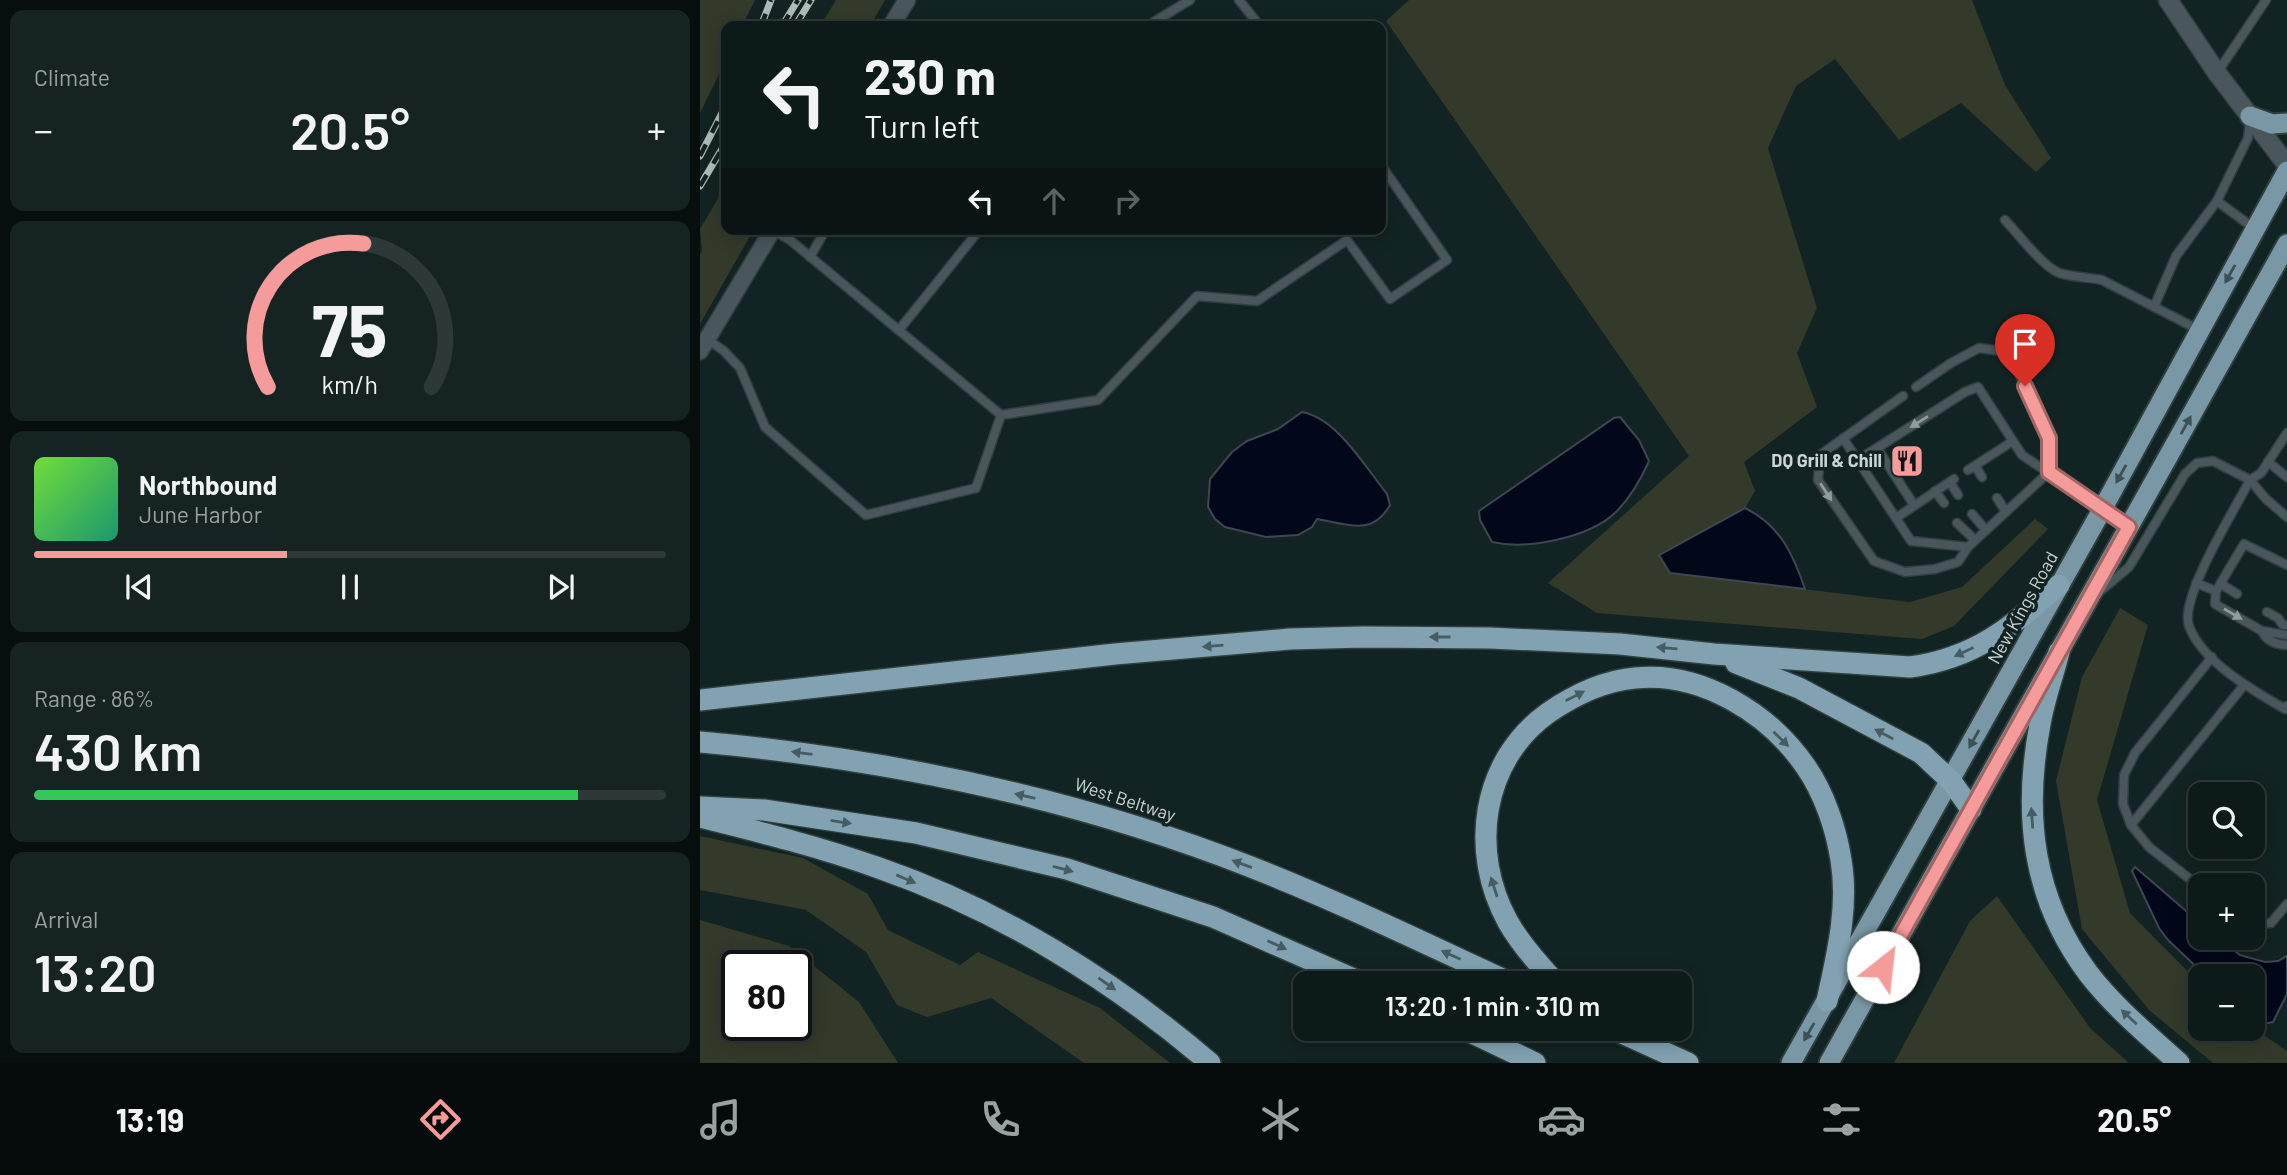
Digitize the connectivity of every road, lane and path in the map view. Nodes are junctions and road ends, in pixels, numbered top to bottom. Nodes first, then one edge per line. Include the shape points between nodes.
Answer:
1 (907, 0) edge
2 (1190, 0) edge
3 (1239, 0) edge
4 (2168, 0) edge
5 (2266, 0) edge
6 (894, 21) edge
7 (1155, 21) edge
8 (1256, 21) edge
9 (2217, 73) junction
10 (2250, 116) junction
11 (2287, 123) edge
12 (2287, 165) edge
13 (2287, 171) edge
14 (1386, 172) edge
15 (2217, 201) junction
16 (2005, 220) dead end
17 (2255, 229) junction
18 (770, 235) edge
19 (782, 235) edge
20 (823, 235) edge
21 (974, 235) edge
22 (2287, 244) edge
23 (810, 257) junction
24 (2287, 267) edge
25 (2266, 281) junction
26 (2154, 307) junction
27 (899, 330) junction
28 (2199, 330) junction
29 (704, 345) edge
30 (1916, 387) dead end
31 (1903, 396) dead end
32 (1001, 415) junction
33 (2287, 433) edge
34 (1843, 438) junction
35 (2012, 441) junction
36 (1877, 448) junction
37 (1858, 460) junction
38 (2268, 462) junction
39 (2049, 472) junction
40 (1982, 477) dead end
41 (2287, 477) edge
42 (2250, 480) junction
43 (1936, 491) junction
44 (1958, 495) dead end
45 (1997, 498) dead end
46 (1944, 503) dead end
47 (1914, 506) junction
48 (2103, 508) junction
49 (2006, 512) junction
50 (1972, 514) dead end
51 (2287, 517) edge
52 (1896, 518) junction
53 (1957, 523) dead end
54 (2129, 527) junction
55 (1986, 530) junction
56 (1971, 543) junction
57 (2285, 565) edge
58 (2196, 583) junction
59 (2059, 584) junction
60 (2218, 587) junction
61 (2237, 594) dead end
62 (2089, 598) junction
63 (2267, 612) dead end
64 (2287, 614) edge
65 (2278, 618) junction
66 (2287, 625) edge
67 (2262, 631) junction
68 (2287, 635) edge
69 (2287, 645) edge
70 (2059, 652) junction
71 (1714, 654) junction
72 (2212, 657) junction
73 (2244, 685) junction
74 (700, 700) edge
75 (2286, 709) edge
76 (700, 742) edge
77 (1951, 780) junction
78 (700, 807) edge
79 (1971, 809) junction
80 (700, 817) edge
81 (2131, 825) junction
82 (2188, 878) edge
83 (2287, 904) edge
84 (2265, 923) edge
85 (1336, 971) edge
86 (1484, 971) edge
87 (1545, 971) edge
88 (1827, 1001) junction
89 (1489, 1041) edge
90 (1640, 1041) edge
91 (1210, 1063) edge
92 (1535, 1063) edge
93 (1688, 1063) edge
94 (1791, 1063) edge
95 (1829, 1063) edge
96 (2179, 1063) edge

1 - 6 street
2 - 7 lane
3 - 8 lane
4 - 9 street
5 - 9 lane
9 - 10 street
10 - 11 highway via 2272,124
10 - 12 street
10 - 15 lane via 2248,138
13 - 17 highway, New Kings Road
14 - 32 lane via 1447,260 1390,299 1347,240 1257,300 1197,296 1098,400
15 - 17 lane
15 - 26 lane via 2176,256
16 - 26 lane via 2060,274 2102,280
17 -> 28 highway, New Kings Road
18 - 29 street
19 - 23 lane
20 - 23 lane
21 - 27 lane
22 - 25 highway
23 - 27 lane
24 - 25 highway
54 -> 25 highway
26 - 28 lane
27 - 32 lane
28 -> 48 highway, New Kings Road
29 - 32 lane via 724,351 740,368 765,427 866,515 976,488
30 - 39 lane via 1979,348 2009,352 2049,438
31 - 34 lane
33 - 38 lane
34 - 37 lane
34 -> 56 lane via 1820,455 1818,480 1874,561 1905,572 1935,569 1958,562
35 -> 36 lane via 1978,387
35 - 39 lane via 2022,455
35 - 40 lane via 1972,468
36 - 37 lane
36 - 47 lane
37 - 52 lane
38 - 41 lane
38 - 42 lane
39 - 48 lane
39 - 49 lane
42 - 51 lane
42 - 58 lane
42 - 62 lane via 2213,461 2197,463 2185,474 2129,567
43 - 44 lane via 1952,481
43 - 46 lane
43 - 47 lane
45 - 49 lane
47 - 52 lane
48 - 54 lane
48 - 59 highway, New Kings Road
49 - 55 lane
50 - 55 lane
52 - 56 lane via 1911,541
53 - 56 lane
54 - 62 highway
55 - 56 lane
57 - 60 lane via 2244,544
58 - 60 lane
58 - 72 lane via 2189,625
59 -> 71 highway via 2007,630 1936,664 1876,667
59 -> 77 highway, New Kings Road
60 - 61 lane
60 -> 67 lane via 2215,604
62 - 70 highway
63 - 65 lane
64 - 65 lane
65 - 66 lane
67 - 68 lane
67 - 69 lane via 2279,645
70 - 79 highway
96 -> 70 highway via 2089,975 2063,933 2041,877 2031,812 2034,771 2040,723
71 -> 74 highway via 1490,638 1290,639
77 -> 71 highway via 1921,753 1799,688
72 - 73 lane
72 - 81 lane via 2135,753 2124,775 2123,804
73 - 75 lane
73 - 81 lane
86 -> 76 highway, West Beltway via 1251,867 1066,805 856,760
77 - 79 highway
77 - 88 highway, New Kings Road
78 -> 85 highway via 764,810 916,833 1067,869 1213,917
79 - 95 highway
80 -> 91 highway via 880,868 977,909 1084,968
81 - 82 lane via 2149,847
83 - 84 lane
87 -> 88 highway via 1508,922 1492,885 1485,830 1489,800 1503,764 1523,734 1569,698 1635,678 1668,678 1714,691 1763,721 1806,767 1820,792 1837,840 1844,894 1840,943
88 -> 94 highway, New Kings Road
89 - 92 highway
90 - 93 highway

